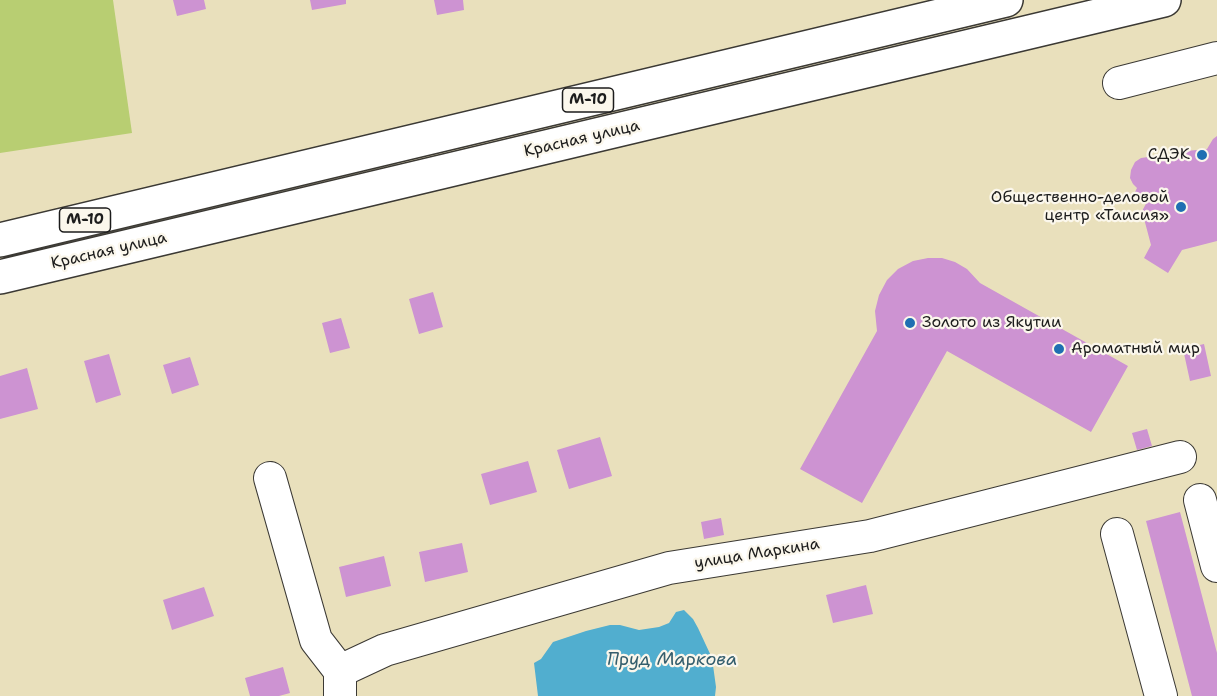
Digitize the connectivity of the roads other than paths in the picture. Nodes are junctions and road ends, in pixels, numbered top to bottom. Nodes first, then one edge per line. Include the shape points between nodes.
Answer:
1 (1005, 0) edge
2 (1164, 0) edge
3 (1217, 58) edge
4 (1119, 83) dead end
5 (0, 240) edge
6 (0, 277) edge
7 (1180, 457) dead end
8 (270, 477) dead end
9 (1200, 500) dead end
10 (1117, 534) dead end
11 (1217, 566) edge
12 (340, 683) edge
13 (1161, 696) edge

1 - 5 highway, М-10
2 - 6 highway, Красная улица / М-10
3 - 4 street
7 - 12 street, улица Маркина via 870,536 669,568 385,650
8 - 12 street via 316,640
9 - 11 street
10 - 13 street

